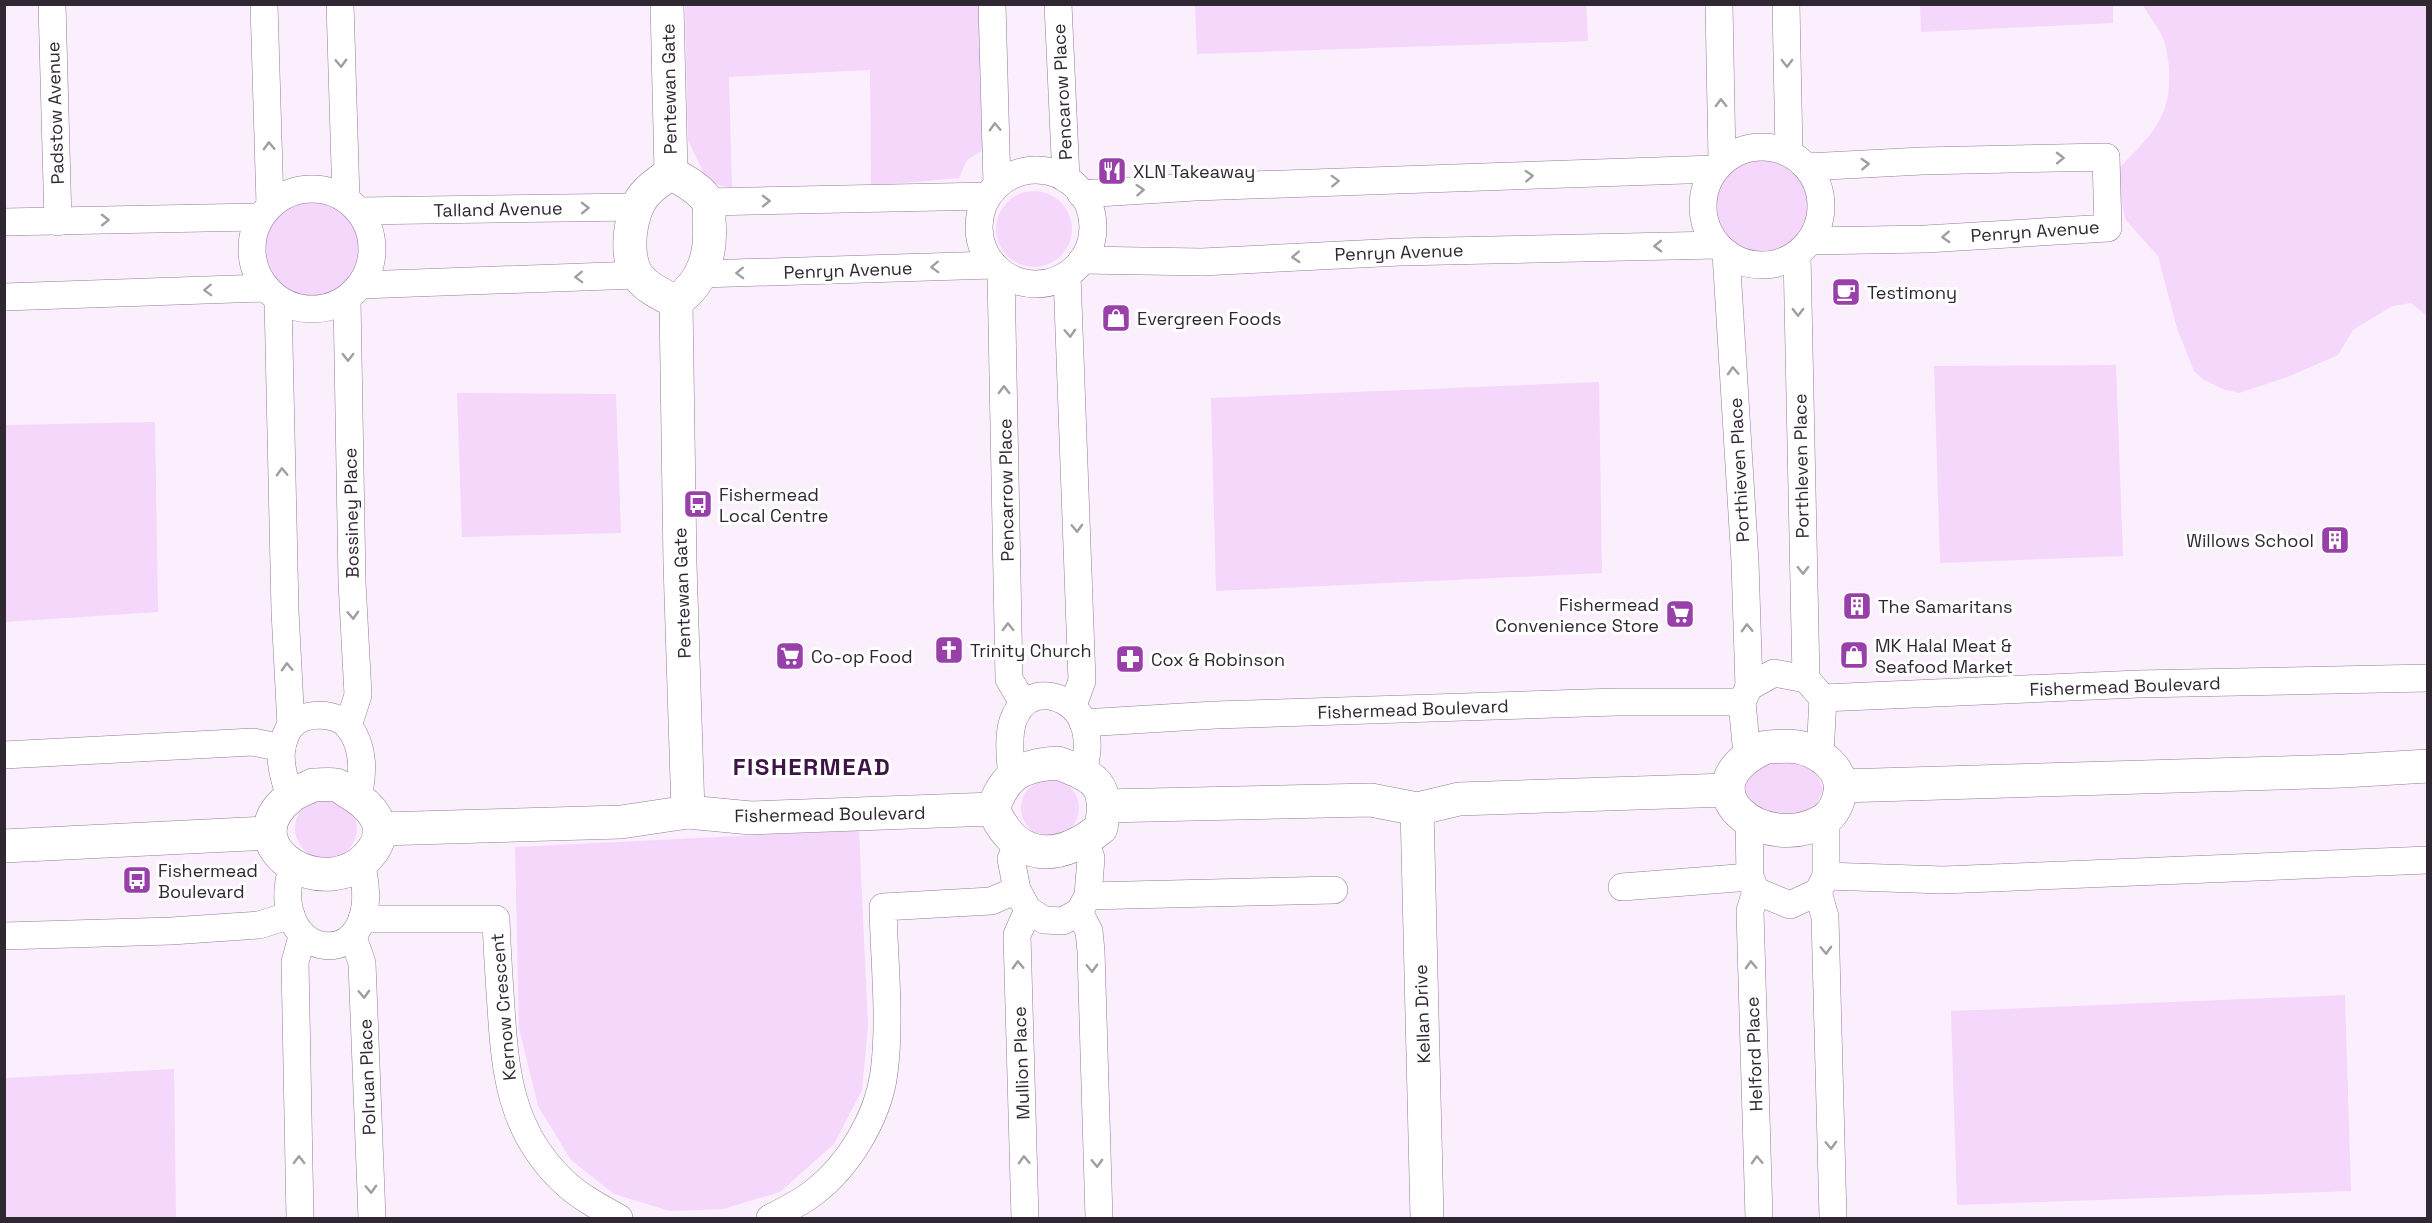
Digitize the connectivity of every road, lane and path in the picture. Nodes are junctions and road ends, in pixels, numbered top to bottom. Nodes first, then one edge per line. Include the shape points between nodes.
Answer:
1 (52, 4) edge
2 (264, 4) edge
3 (340, 4) edge
4 (667, 4) edge
5 (992, 4) edge
6 (1058, 4) edge
7 (1719, 4) edge
8 (1786, 4) edge
9 (1798, 160) junction
10 (1718, 165) junction
11 (671, 173) junction
12 (1074, 186) junction
13 (993, 190) junction
14 (708, 202) junction
15 (352, 205) junction
16 (637, 207) junction
17 (266, 211) junction
18 (4, 222) edge
19 (58, 222) junction
20 (1803, 247) junction
21 (1722, 249) junction
22 (1075, 267) junction
23 (997, 269) junction
24 (702, 274) junction
25 (637, 275) junction
26 (354, 292) junction
27 (272, 293) junction
28 (4, 297) edge
29 (676, 302) junction
30 (2427, 678) edge
31 (1814, 688) junction
32 (1746, 694) junction
33 (1023, 704) junction
34 (1078, 714) junction
35 (348, 726) junction
36 (286, 737) junction
37 (4, 755) edge
38 (1748, 755) junction
39 (1820, 755) junction
40 (2427, 766) edge
41 (1083, 773) junction
42 (1012, 776) junction
43 (1841, 786) junction
44 (1728, 790) junction
45 (290, 797) junction
46 (358, 798) junction
47 (1105, 806) junction
48 (993, 809) junction
49 (1417, 809) junction
50 (688, 812) junction
51 (1826, 819) junction
52 (1749, 820) junction
53 (380, 829) junction
54 (269, 833) junction
55 (1085, 841) junction
56 (1018, 844) junction
57 (4, 846) edge
58 (2427, 860) edge
59 (361, 863) junction
60 (293, 865) junction
61 (1753, 884) junction
62 (1822, 884) junction
63 (1622, 887) dead end
64 (1334, 890) dead end
65 (1023, 900) junction
66 (1083, 904) junction
67 (296, 926) junction
68 (357, 928) junction
69 (4, 936) edge
70 (300, 1218) edge
71 (372, 1218) edge
72 (619, 1218) edge
73 (770, 1218) edge
74 (1025, 1218) edge
75 (1099, 1218) edge
76 (1427, 1218) edge
77 (1759, 1218) edge
78 (1833, 1218) edge

1 - 19 street, Padstow Avenue
17 -> 2 street
3 -> 15 street
4 - 11 street, Pentewan Gate
13 -> 5 street
6 - 12 street, Pencarow Place
10 -> 7 street
8 -> 9 street
9 - 10 street via 1772,147 1754,147 1737,151
9 - 20 street via 1817,184 1821,203 1819,223
9 -> 20 street, Penryn Avenue via 2106,157 2108,228
12 -> 10 street via 1195,186
10 - 21 street via 1705,187 1702,207 1706,227
11 - 14 street
11 - 16 street via 645,193
12 - 13 street via 1049,172 1031,171 1013,175
12 - 22 street via 1089,209 1093,227 1090,244
14 -> 13 street
13 - 23 street via 980,213 979,231 983,250
14 - 24 street via 711,245
15 -> 16 street, Talland Avenue
15 - 17 street via 327,190 307,189 287,194
15 - 26 street via 369,228 373,248 370,267
16 - 25 street via 630,226
19 -> 17 street
17 - 27 street via 253,234 252,253 256,272
18 - 19 street
20 - 21 street via 1780,262 1761,265 1743,262
20 -> 31 street, Porthleven Place
21 -> 22 street, Penryn Avenue via 1400,252
32 -> 21 street, Porthieven Place via 1745,562
22 - 23 street via 1051,282 1034,284 1017,281
22 -> 34 street via 1082,681
23 -> 24 street, Penryn Avenue
33 -> 23 street, Pencarrow Place via 1009,679
24 - 29 street via 690,292
25 -> 26 street
25 - 29 street via 652,290
26 - 27 street via 330,306 312,310 294,307
26 -> 35 street, Bossiney Place via 352,582 358,695
27 -> 28 street
36 -> 27 street via 286,622
29 - 50 street, Pentewan Gate
30 - 31 street, Fishermead Boulevard
31 - 32 street, Fishermead Boulevard via 1774,673
31 - 39 street, Porthleven Place
32 - 34 street, Fishermead Boulevard via 1215,715
32 - 38 street, Porthieven Place
33 - 34 street via 1035,697 1056,696
33 - 42 street via 1014,717 1009,755
34 - 41 street via 1088,751
35 - 36 street via 333,717 308,716
35 - 46 street via 359,747 363,774
36 - 37 street
36 - 45 street via 283,775
38 - 39 street via 1766,747 1798,747
38 - 44 street via 1736,767
39 - 43 street via 1837,774
40 - 43 street
41 - 42 street via 1058,763 1034,765
41 - 47 street via 1099,785
42 - 48 street via 1000,790
43 - 51 street via 1838,800
44 - 49 street via 1460,799
44 - 52 street via 1732,805
45 - 46 street via 313,785 336,785
45 - 54 street via 273,815
46 - 53 street via 374,811
47 - 49 street via 1371,800
47 - 55 street via 1101,828
48 - 50 street, Fishermead Boulevard via 751,818
48 - 56 street via 1002,829
49 - 76 street, Kellan Drive
50 - 53 street, Fishermead Boulevard via 621,822
51 - 52 street via 1803,830 1772,830
51 - 62 street
52 - 61 street, Helford Place
53 - 59 street via 374,849
54 - 57 street
54 - 60 street via 275,851
55 - 56 street via 1064,850 1041,852
55 - 66 street via 1090,858
56 - 65 street via 1011,859
58 - 62 street
59 - 60 street via 339,875 315,875
59 - 68 street via 366,883
60 - 67 street via 286,886
61 - 62 street via 1790,905
61 - 63 street
77 -> 61 street, Helford Place via 1750,911
62 -> 78 street
64 - 66 street
65 - 66 street via 1044,920 1063,921
65 - 73 street via 883,907 886,1037 884,1074 876,1103 858,1140 836,1171 814,1192
74 -> 65 street, Mullion Place via 1017,935
66 -> 75 street via 1091,951
67 - 68 street via 319,945 339,946
67 - 69 street
70 -> 67 street
68 -> 71 street, Polruan Place via 363,963
68 - 72 street, Kernow Crescent via 496,920 503,1049 510,1092 523,1128 562,1181

